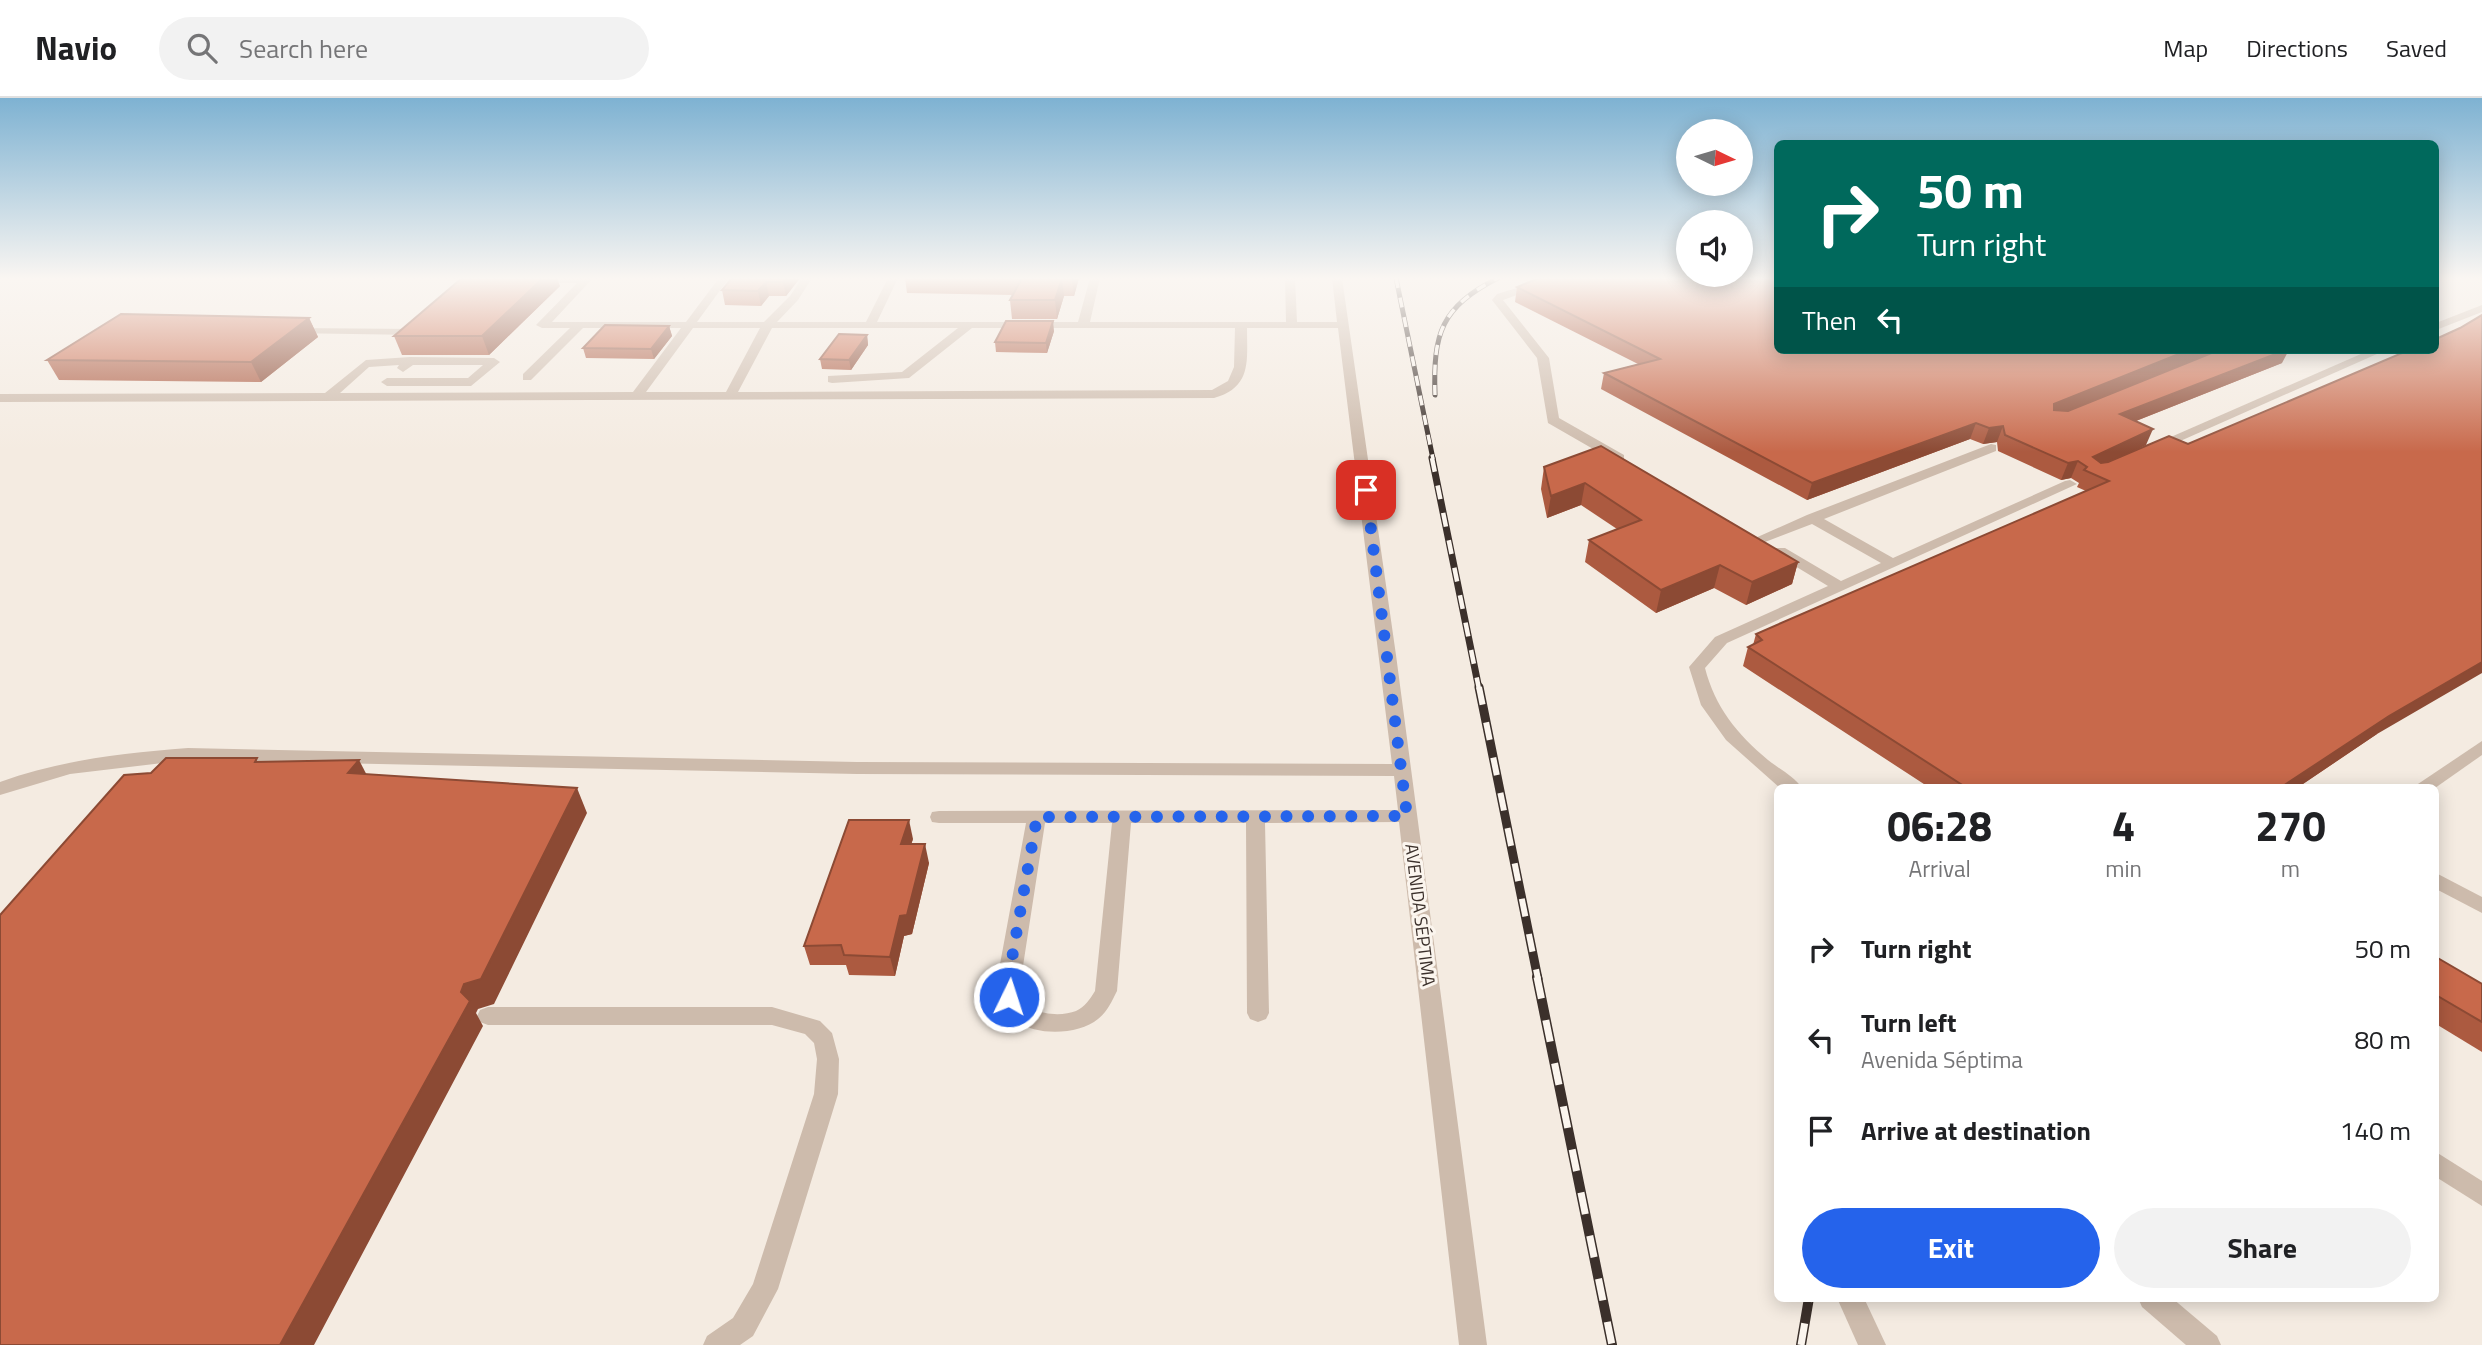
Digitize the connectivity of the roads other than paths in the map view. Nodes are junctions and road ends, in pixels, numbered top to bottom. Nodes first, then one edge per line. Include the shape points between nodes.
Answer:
1 (412, 336) edge
2 (569, 336) edge
3 (680, 336) edge
4 (762, 336) edge
5 (956, 336) edge
6 (1241, 336) edge
7 (1344, 336) edge
8 (1526, 336) edge
9 (406, 342) edge
10 (396, 352) edge
11 (2371, 354) edge
12 (386, 361) junction
13 (410, 361) junction
14 (527, 377) dead end
15 (832, 379) dead end
16 (387, 382) junction
17 (730, 396) junction
18 (328, 397) junction
19 (368, 397) junction
20 (636, 397) junction
21 (0, 398) edge
22 (1991, 448) edge
23 (2145, 451) edge
24 (1633, 466) edge
25 (2070, 484) edge
26 (1812, 518) junction
27 (1893, 564) junction
28 (1840, 587) junction
29 (2482, 747) edge
30 (1402, 770) junction
31 (1788, 784) edge
32 (2427, 784) edge
33 (0, 789) edge
34 (1122, 816) junction
35 (1255, 816) junction
36 (1407, 816) junction
37 (939, 817) dead end
38 (1037, 817) junction
39 (2439, 882) edge
40 (2482, 906) edge
41 (1258, 1013) dead end
42 (488, 1016) dead end
43 (2439, 1165) edge
44 (2482, 1195) edge
45 (1852, 1302) edge
46 (2156, 1302) edge
47 (717, 1345) edge
48 (1474, 1345) edge
49 (1871, 1345) edge
50 (2207, 1345) edge

1 - 9 street
2 - 14 street
3 - 20 street
4 - 17 street
5 - 15 street via 905,376
6 - 17 street via 1240,377 1235,385 1214,394
7 - 30 street, AVENIDA SÉPTIMA
8 - 24 street via 1543,358 1553,420
10 - 12 street
11 - 23 street
12 - 13 street
12 - 18 street via 366,364
13 - 16 street
13 - 16 street via 494,362 471,382
16 - 19 street
17 - 20 street
18 - 19 street
18 - 21 street
19 - 20 street
22 - 26 street
25 - 27 street
26 - 27 street
26 - 28 street via 1754,536
27 - 28 street
28 - 31 street via 1721,640 1697,667 1700,690 1736,742
29 - 32 street
30 - 33 street via 857,768 188,754 94,761
30 - 36 street, AVENIDA SÉPTIMA
34 - 35 street
34 - 38 street
34 - 38 street via 1106,991 1097,1008 1081,1018 1055,1023 1032,1019 1015,1009 1009,997
35 - 36 street
35 - 41 street
36 - 48 street, AVENIDA SÉPTIMA
37 - 38 street
39 - 40 street
42 - 47 street via 772,1016 812,1027 824,1039 826,1094 765,1289 743,1327
43 - 44 street
45 - 49 street
46 - 50 street

